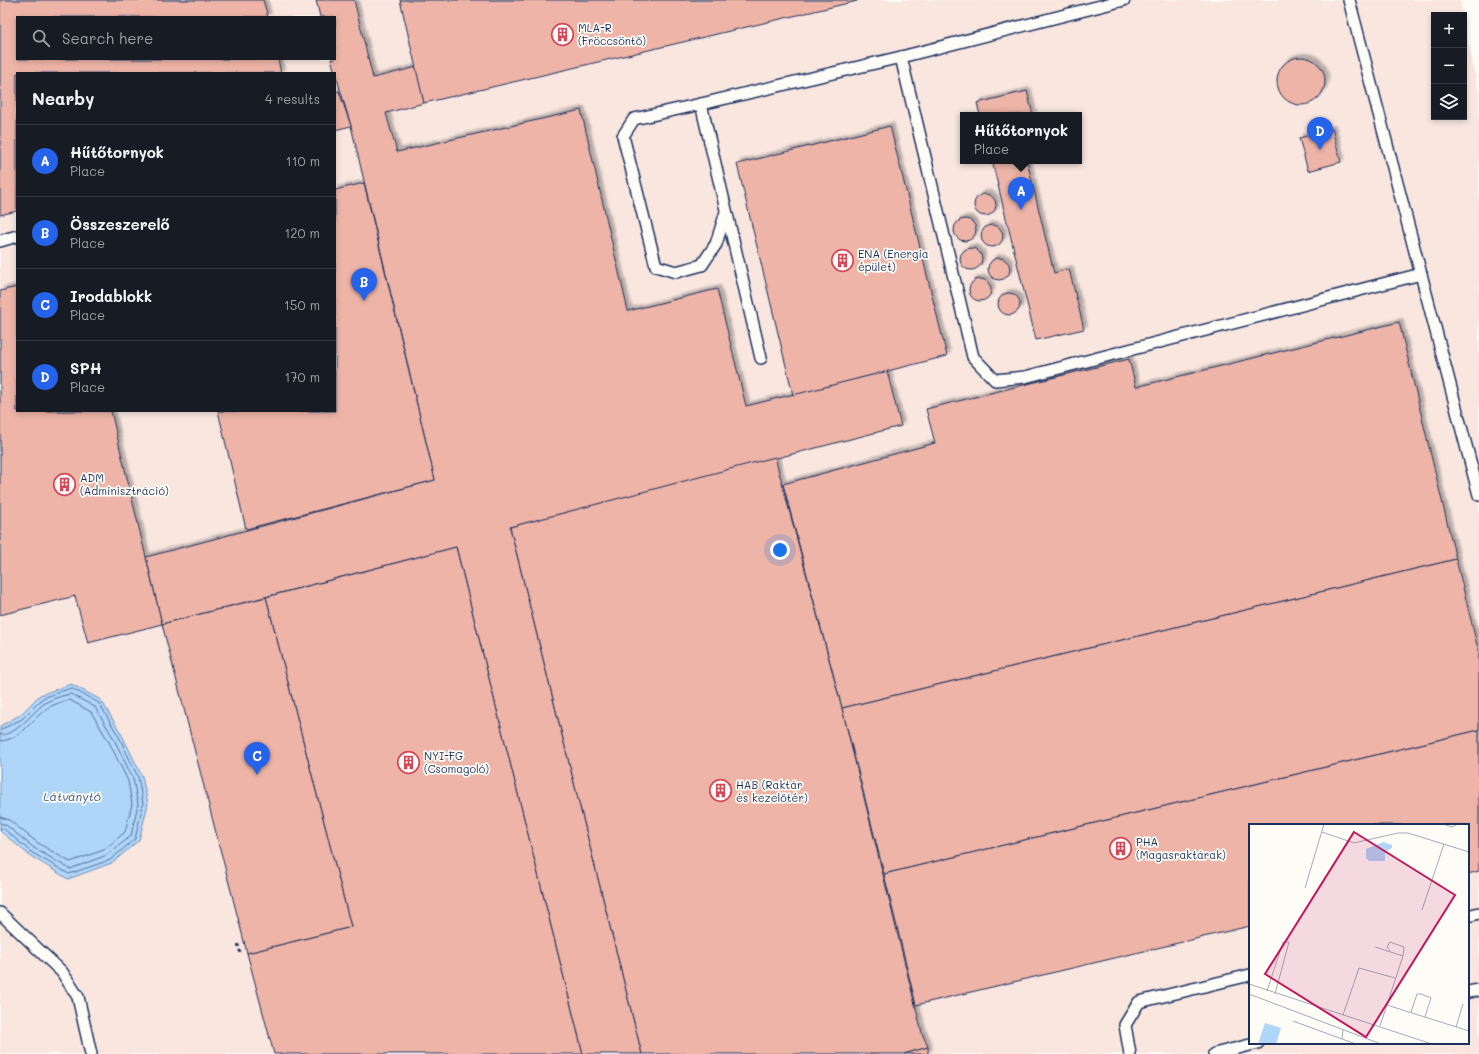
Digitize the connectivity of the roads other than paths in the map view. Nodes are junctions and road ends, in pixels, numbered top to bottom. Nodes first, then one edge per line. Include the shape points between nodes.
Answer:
1 (1124, 0) edge
2 (1349, 0) edge
3 (901, 57) junction
4 (701, 104) junction
5 (726, 212) junction
6 (16, 236) edge
7 (0, 241) edge
8 (1421, 274) junction
9 (761, 358) dead end
10 (1479, 495) edge
11 (0, 913) edge
12 (1479, 913) edge
13 (1469, 916) edge
14 (1249, 975) edge
15 (1479, 990) edge
16 (1469, 992) edge
17 (1254, 1044) edge
18 (91, 1054) edge
19 (1130, 1054) edge
20 (1214, 1054) edge

1 - 3 lane
2 - 8 lane
3 - 4 lane
3 - 8 lane via 973,357 995,380 1025,377
4 - 5 lane
4 - 5 lane via 634,119 623,136 656,266 676,272 702,265 716,244
5 - 9 lane
6 - 7 lane
8 - 10 lane
11 - 18 lane via 62,972 78,997
12 - 13 lane
14 - 19 lane via 1139,1002 1125,1025
15 - 16 lane
17 - 20 lane

